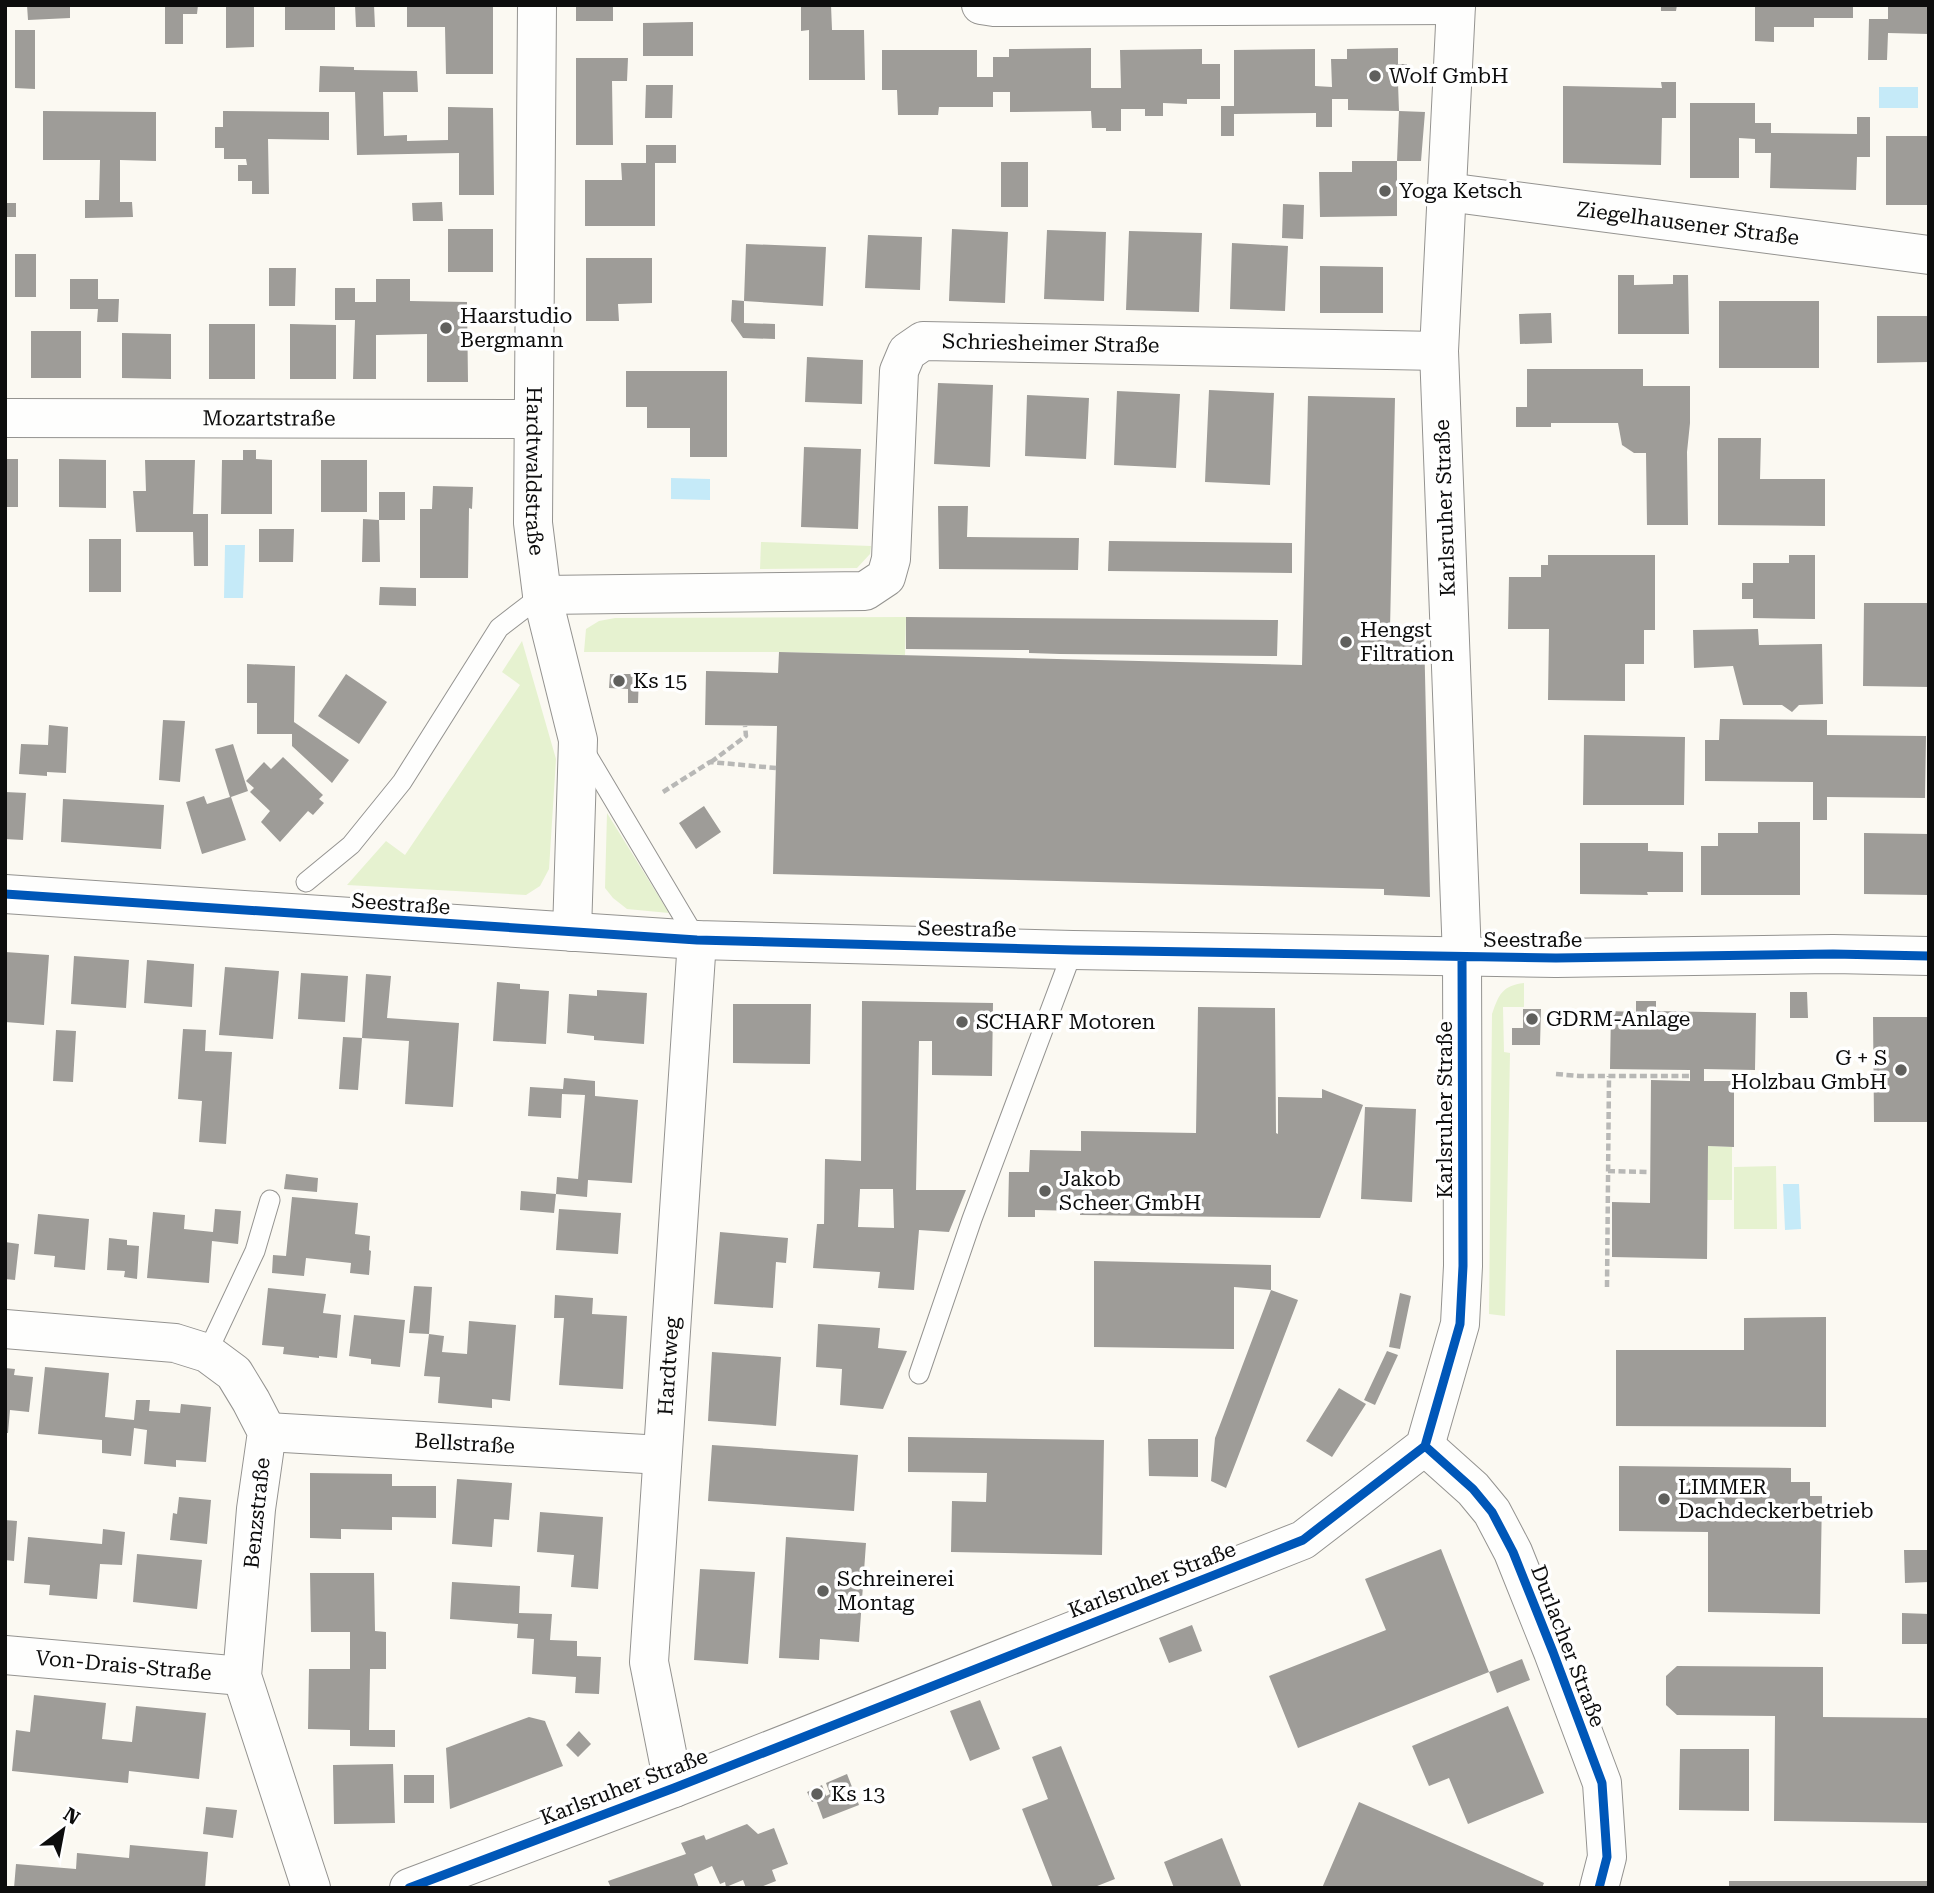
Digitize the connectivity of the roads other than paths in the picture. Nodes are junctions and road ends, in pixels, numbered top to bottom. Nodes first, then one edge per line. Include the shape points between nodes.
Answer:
1 (537, 5) edge
2 (981, 5) edge
3 (1456, 5) edge
4 (1447, 191) junction
5 (1929, 255) edge
6 (1439, 351) junction
7 (5, 418) edge
8 (532, 419) junction
9 (542, 595) junction
10 (578, 740) junction
11 (306, 882) dead end
12 (5, 894) edge
13 (572, 932) junction
14 (697, 940) junction
15 (1073, 950) junction
16 (1929, 956) edge
17 (1462, 957) junction
18 (270, 1200) dead end
19 (5, 1329) edge
20 (207, 1353) junction
21 (919, 1374) dead end
22 (267, 1432) junction
23 (1425, 1446) junction
24 (662, 1455) junction
25 (5, 1654) edge
26 (242, 1676) junction
27 (674, 1788) junction
28 (311, 1888) edge
29 (409, 1888) edge
30 (1599, 1888) edge

1 - 8 street, Hardtwaldstraße
2 - 3 street
3 - 4 street, Karlsruher Straße
4 - 5 street, Ziegelhausener Straße
4 - 6 street, Karlsruher Straße
6 - 9 street, Schriesheimer Straße via 923,341 907,352 899,371 891,559 886,577 866,591
6 - 17 street, Karlsruher Straße
7 - 8 street, Mozartstraße
8 - 9 street, Hardtwaldstraße via 533,523
9 - 10 street, Hardtwaldstraße
9 - 11 lane via 499,628 402,782 351,845
10 - 13 street, Hardtwaldstraße
10 - 14 lane
12 - 13 street, Seestraße
13 - 14 street, Seestraße
14 - 15 street, Seestraße
14 - 24 street, Hardtweg
15 - 17 street, Seestraße
15 - 21 lane
16 - 17 street, Seestraße
17 - 23 street, Karlsruher Straße via 1460,1324
18 - 20 lane via 255,1251
19 - 20 street, Benzstraße via 175,1343
20 - 22 street, Benzstraße via 234,1373
22 - 24 street, Bellstraße
22 - 26 street, Benzstraße
23 - 27 street, Karlsruher Straße via 1303,1540
23 - 30 street, Durlacher Straße via 1492,1512 1553,1652 1602,1783 1607,1857
24 - 27 street, Hardtweg via 649,1661
25 - 26 street, Von-Drais-Straße
26 - 28 street, Benzstraße
27 - 29 street, Karlsruher Straße

